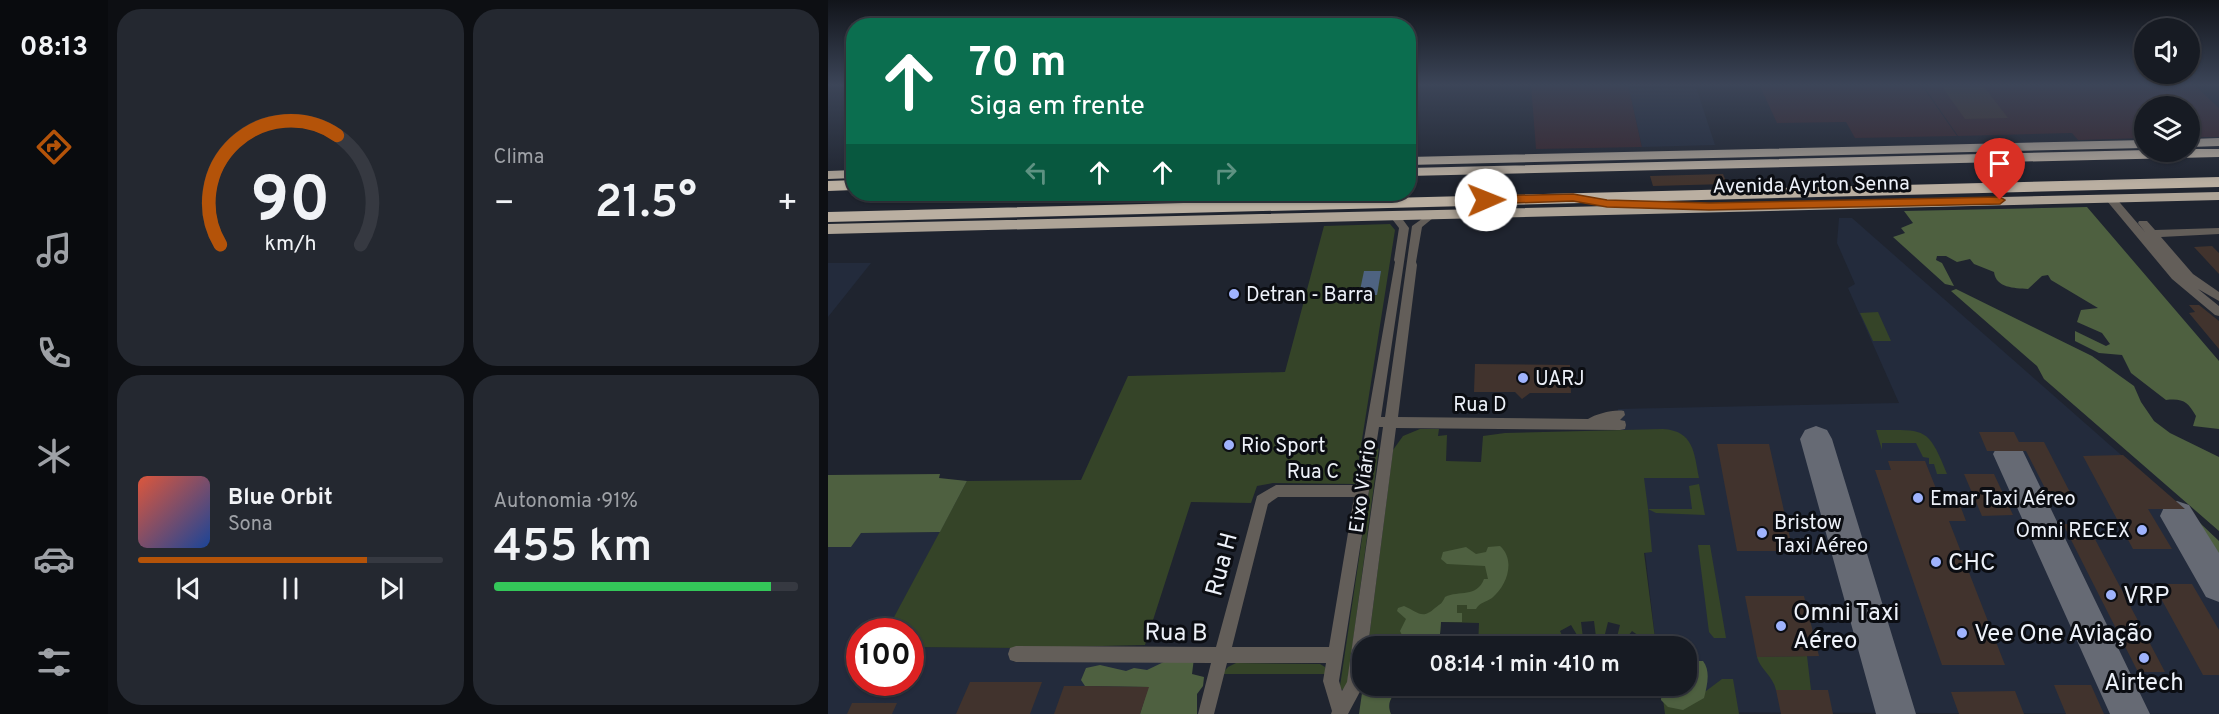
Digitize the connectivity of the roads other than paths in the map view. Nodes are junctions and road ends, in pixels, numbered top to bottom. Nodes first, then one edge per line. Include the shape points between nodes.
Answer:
1 (2219, 142) edge
2 (2200, 143) edge
3 (2134, 145) edge
4 (2103, 146) junction
5 (1554, 147) dead end
6 (1603, 147) dead end
7 (2219, 153) edge
8 (1643, 155) junction
9 (1626, 156) junction
10 (1537, 157) junction
11 (2013, 159) junction
12 (1416, 161) edge
13 (1547, 169) junction
14 (1416, 172) edge
15 (846, 174) edge
16 (828, 175) edge
17 (2219, 182) edge
18 (846, 185) edge
19 (2101, 185) junction
20 (828, 186) edge
21 (2219, 195) edge
22 (1573, 198) junction
23 (1359, 203) junction
24 (2115, 203) junction
25 (1709, 207) junction
26 (1433, 214) junction
27 (1394, 215) junction
28 (828, 217) edge
29 (1230, 219) junction
30 (828, 228) edge
31 (859, 228) joint
32 (1416, 231) junction
33 (2219, 231) edge
34 (1404, 232) junction
35 (2147, 234) junction
36 (1406, 262) junction
37 (2219, 297) edge
38 (2202, 298) junction
39 (2219, 312) edge
40 (1620, 420) dead end
41 (1373, 422) junction
42 (1392, 423) junction
43 (1370, 443) junction
44 (1389, 443) junction
45 (1362, 491) junction
46 (1265, 496) joint
47 (1016, 654) dead end
48 (1336, 655) junction
49 (1220, 656) junction
50 (1340, 712) edge
51 (1206, 714) edge

1 - 2 highway
3 - 4 highway, Avenida Ayrton Senna
4 - 8 highway, Avenida Ayrton Senna
4 - 11 highway
5 - 10 highway
6 - 9 highway
7 - 11 highway, Avenida Ayrton Senna
8 - 9 highway, Avenida Ayrton Senna
8 - 13 highway
9 - 10 highway, Avenida Ayrton Senna
10 - 12 highway, Avenida Ayrton Senna
11 - 13 highway, Avenida Ayrton Senna
13 - 14 highway, Avenida Ayrton Senna
15 - 16 highway
17 - 19 highway, Avenida Ayrton Senna
18 - 20 highway
19 - 21 highway
19 - 22 highway, Avenida Ayrton Senna
21 - 24 highway, Avenida Ayrton Senna
22 - 23 highway, Avenida Ayrton Senna
22 - 25 highway
23 - 28 highway, Avenida Ayrton Senna
23 - 29 highway
24 - 25 highway, Avenida Ayrton Senna
24 - 35 street
25 - 26 highway, Avenida Ayrton Senna
26 - 27 highway, Avenida Ayrton Senna
26 - 32 street
27 - 29 highway, Avenida Ayrton Senna
27 - 34 street
29 - 31 highway, Avenida Ayrton Senna
30 - 31 highway
32 - 34 street
32 - 36 street, Eixo Viário
33 - 35 street
34 - 36 street, Eixo Viário
35 - 37 street via 2189,277
35 - 38 street via 2176,276
36 - 41 street, Eixo Viário
36 - 42 street, Eixo Viário
37 - 38 street
38 - 39 street
40 - 42 street, Rua D
41 - 42 street, Rua D
41 - 43 street, Eixo Viário
42 - 44 street, Eixo Viário
43 - 44 street
43 - 45 street, Eixo Viário
44 - 50 street, Eixo Viário via 1355,684
45 - 46 street, Rua C via 1286,490
45 - 48 street, Eixo Viário
46 - 49 street, Rua H
47 - 49 street, Rua B
48 - 49 street, Rua B
48 - 50 street, Eixo Viário via 1331,681
49 - 51 street, Rua H

